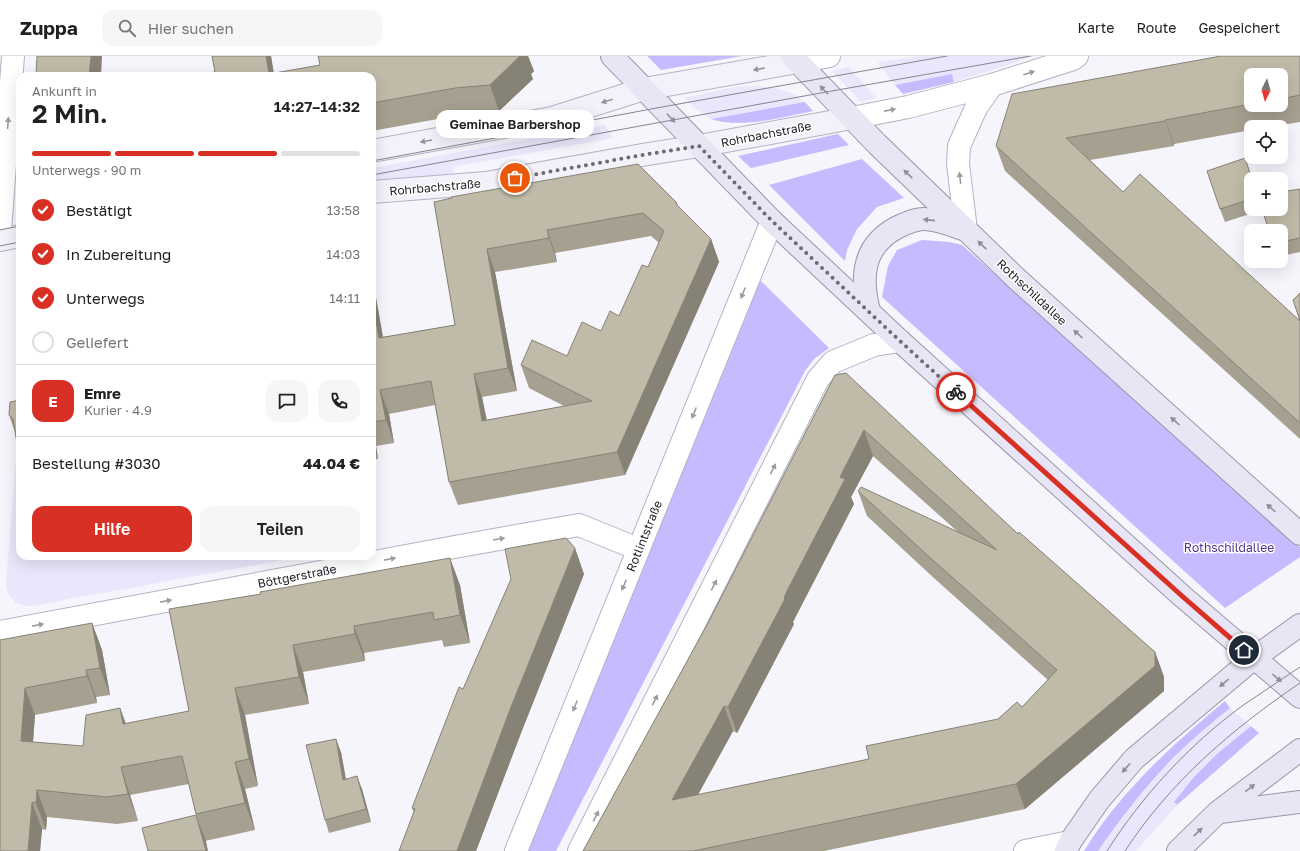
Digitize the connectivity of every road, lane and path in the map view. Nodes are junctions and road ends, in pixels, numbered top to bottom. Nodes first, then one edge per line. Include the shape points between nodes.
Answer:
1 (13, 56) edge
2 (612, 56) edge
3 (829, 56) edge
4 (1077, 56) edge
5 (794, 59) edge
6 (992, 85) junction
7 (644, 89) junction
8 (852, 118) junction
9 (699, 146) junction
10 (376, 150) edge
11 (376, 192) edge
12 (772, 221) junction
13 (966, 230) junction
14 (0, 232) edge
15 (16, 237) edge
16 (0, 240) edge
17 (869, 311) junction
18 (900, 341) junction
19 (1300, 534) edge
20 (638, 550) junction
21 (1300, 625) edge
22 (0, 632) edge
23 (1254, 658) junction
24 (1300, 698) edge
25 (1300, 750) edge
26 (1300, 802) edge
27 (1218, 812) junction
28 (1068, 847) edge
29 (516, 851) edge
30 (579, 851) edge
31 (1025, 851) edge
32 (1178, 851) edge

14 -> 1 street
2 - 7 main road
3 - 5 street
6 -> 4 street, Rohrbachstraße
5 -> 7 street
8 -> 5 main road, Rothschildallee
8 -> 6 street, Rohrbachstraße via 908,107
13 -> 6 street via 958,164 960,146 976,108
7 -> 9 main road
7 -> 10 street via 552,118
8 - 9 street, Rohrbachstraße
13 -> 8 main road, Rothschildallee
9 - 11 street, Rohrbachstraße via 486,183
9 - 12 main road
12 - 17 main road
12 -> 20 street, Rotlintstraße
13 -> 17 main road via 924,219 908,222 887,232 874,247 866,265 864,283
19 -> 13 main road, Rothschildallee
15 - 16 street
17 - 18 main road
18 - 23 main road
30 -> 18 street via 818,379 833,362 874,345
22 -> 20 street, Böttgerstraße via 579,525
20 -> 29 street, Rotlintstraße
21 - 23 main road
23 -> 24 main road
23 -> 28 main road via 1134,759 1099,800
27 -> 25 main road
26 - 27 main road
32 -> 27 main road
28 - 31 street

